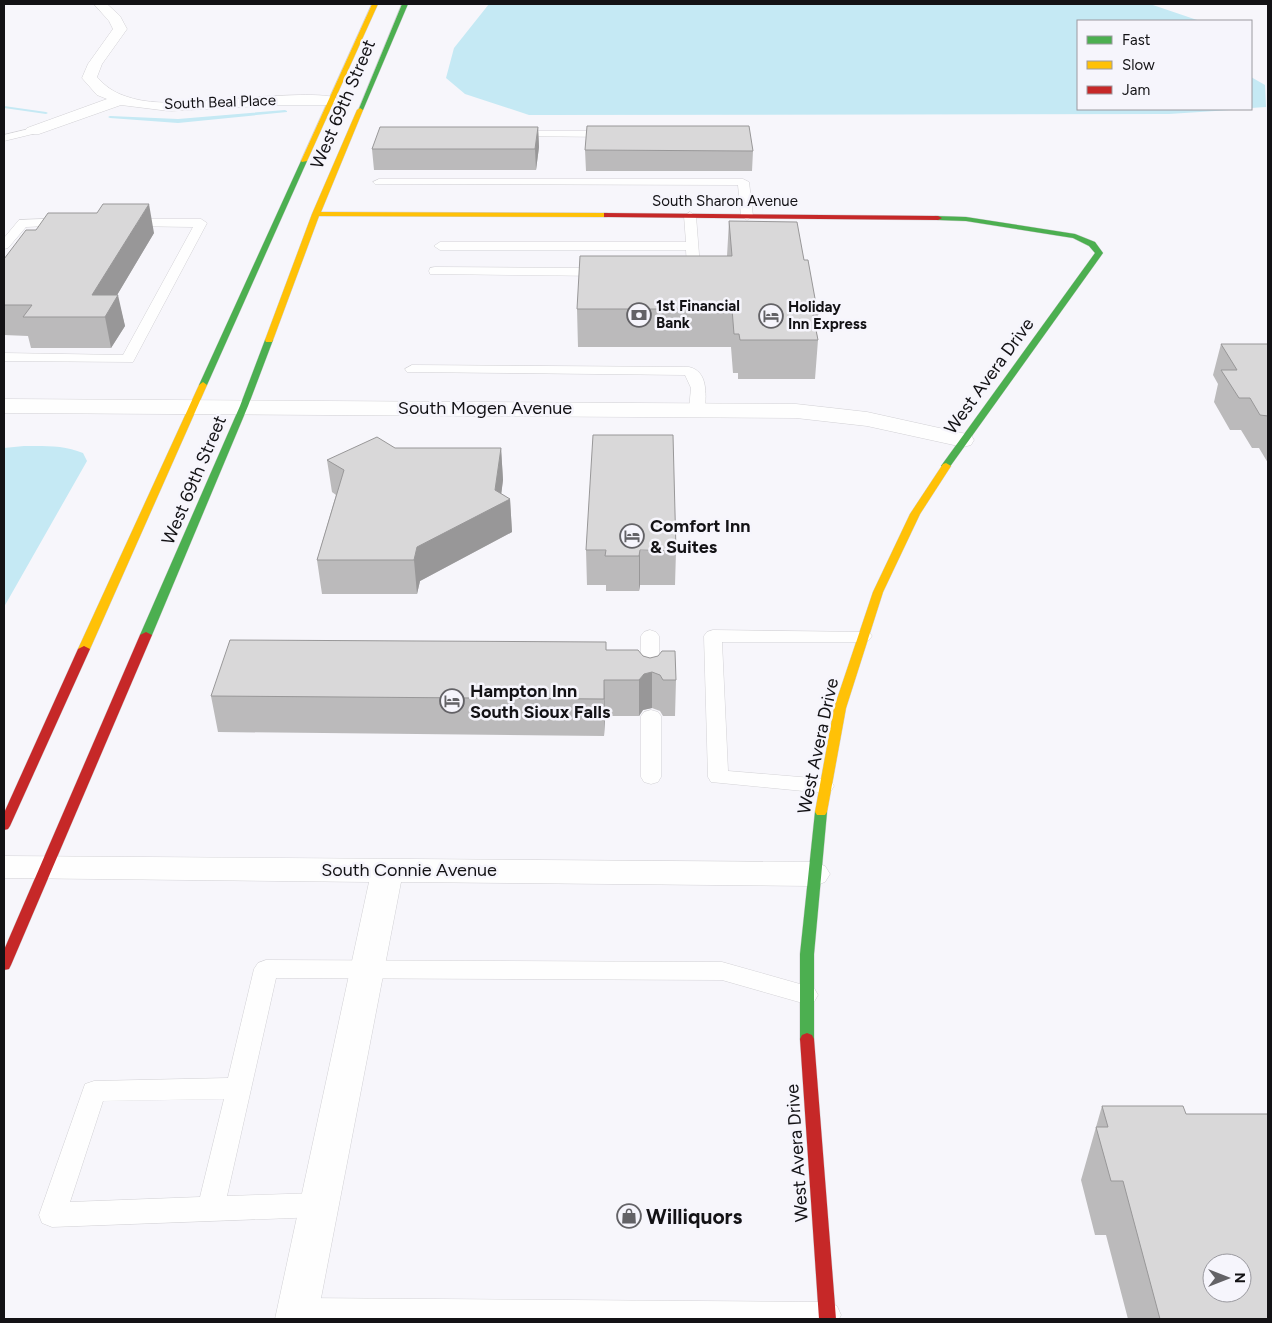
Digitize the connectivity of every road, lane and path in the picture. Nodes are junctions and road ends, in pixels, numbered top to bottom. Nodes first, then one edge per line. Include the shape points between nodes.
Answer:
1 (100, 4) edge
2 (375, 4) edge
3 (405, 4) edge
4 (120, 100) junction
5 (331, 100) junction
6 (33, 131) joint
7 (503, 134) edge
8 (627, 134) edge
9 (4, 138) edge
10 (378, 182) dead end
11 (316, 214) junction
12 (690, 216) junction
13 (747, 216) junction
14 (77, 222) edge
15 (115, 223) edge
16 (4, 245) edge
17 (440, 246) dead end
18 (693, 246) junction
19 (435, 271) dead end
20 (620, 272) edge
21 (669, 272) edge
22 (1084, 275) joint
23 (4, 358) edge
24 (412, 369) dead end
25 (4, 406) edge
26 (194, 406) junction
27 (244, 406) junction
28 (697, 409) junction
29 (963, 440) junction
30 (650, 636) dead end
31 (863, 636) junction
32 (650, 686) edge
33 (651, 716) dead end
34 (651, 777) dead end
35 (824, 786) junction
36 (4, 826) edge
37 (4, 867) edge
38 (46, 868) junction
39 (387, 870) junction
40 (814, 874) junction
41 (4, 965) edge
42 (367, 969) junction
43 (806, 995) junction
44 (240, 1088) junction
45 (319, 1206) junction
46 (211, 1208) junction
47 (297, 1315) edge
48 (404, 1316) edge
49 (670, 1316) edge
50 (828, 1317) edge

1 - 4 street, South Beal Place via 120,29 89,78 101,92
2 - 5 street, West 69th Street
3 - 11 street, West 69th Street
4 - 5 street, South Beal Place via 182,106
4 - 6 street
5 - 26 street, West 69th Street
6 - 9 lane
7 - 8 lane
10 - 13 lane via 743,182
11 - 12 street, South Sharon Avenue
11 - 27 street, West 69th Street
12 - 13 street, South Sharon Avenue
12 - 18 lane
13 - 22 street, South Sharon Avenue via 909,216 966,219 1031,228 1074,236 1096,246 1099,252
14 - 16 lane via 23,223
15 - 23 lane via 201,223 128,359
17 - 18 lane
18 - 21 lane via 694,267 690,271
19 - 20 lane
22 - 29 street, West Avera Drive
24 - 28 lane via 688,371 696,377 699,385
25 - 26 street, South Mogen Avenue
26 - 27 street, South Mogen Avenue
26 - 36 street, West 69th Street
27 - 28 street, South Mogen Avenue
27 - 38 street, West 69th Street
28 - 29 street, South Mogen Avenue via 843,415
29 - 31 street, West Avera Drive via 915,514 878,592
30 - 32 lane
31 - 35 street, West Avera Drive via 840,708
31 - 35 lane via 713,636 718,777
33 - 34 lane
35 - 40 street, West Avera Drive
37 - 38 street, South Connie Avenue
38 - 39 street, South Connie Avenue
38 - 41 street, West 69th Street
39 - 40 street, South Connie Avenue
39 - 42 street
40 - 43 street, West Avera Drive
42 - 43 lane via 722,971
42 - 44 lane via 266,969
42 - 45 street
43 - 50 street, West Avera Drive via 805,1026
44 - 46 lane
44 - 46 lane via 94,1091 52,1215
45 - 46 lane
45 - 47 street
47 - 48 lane
48 - 49 lane
49 - 50 lane

